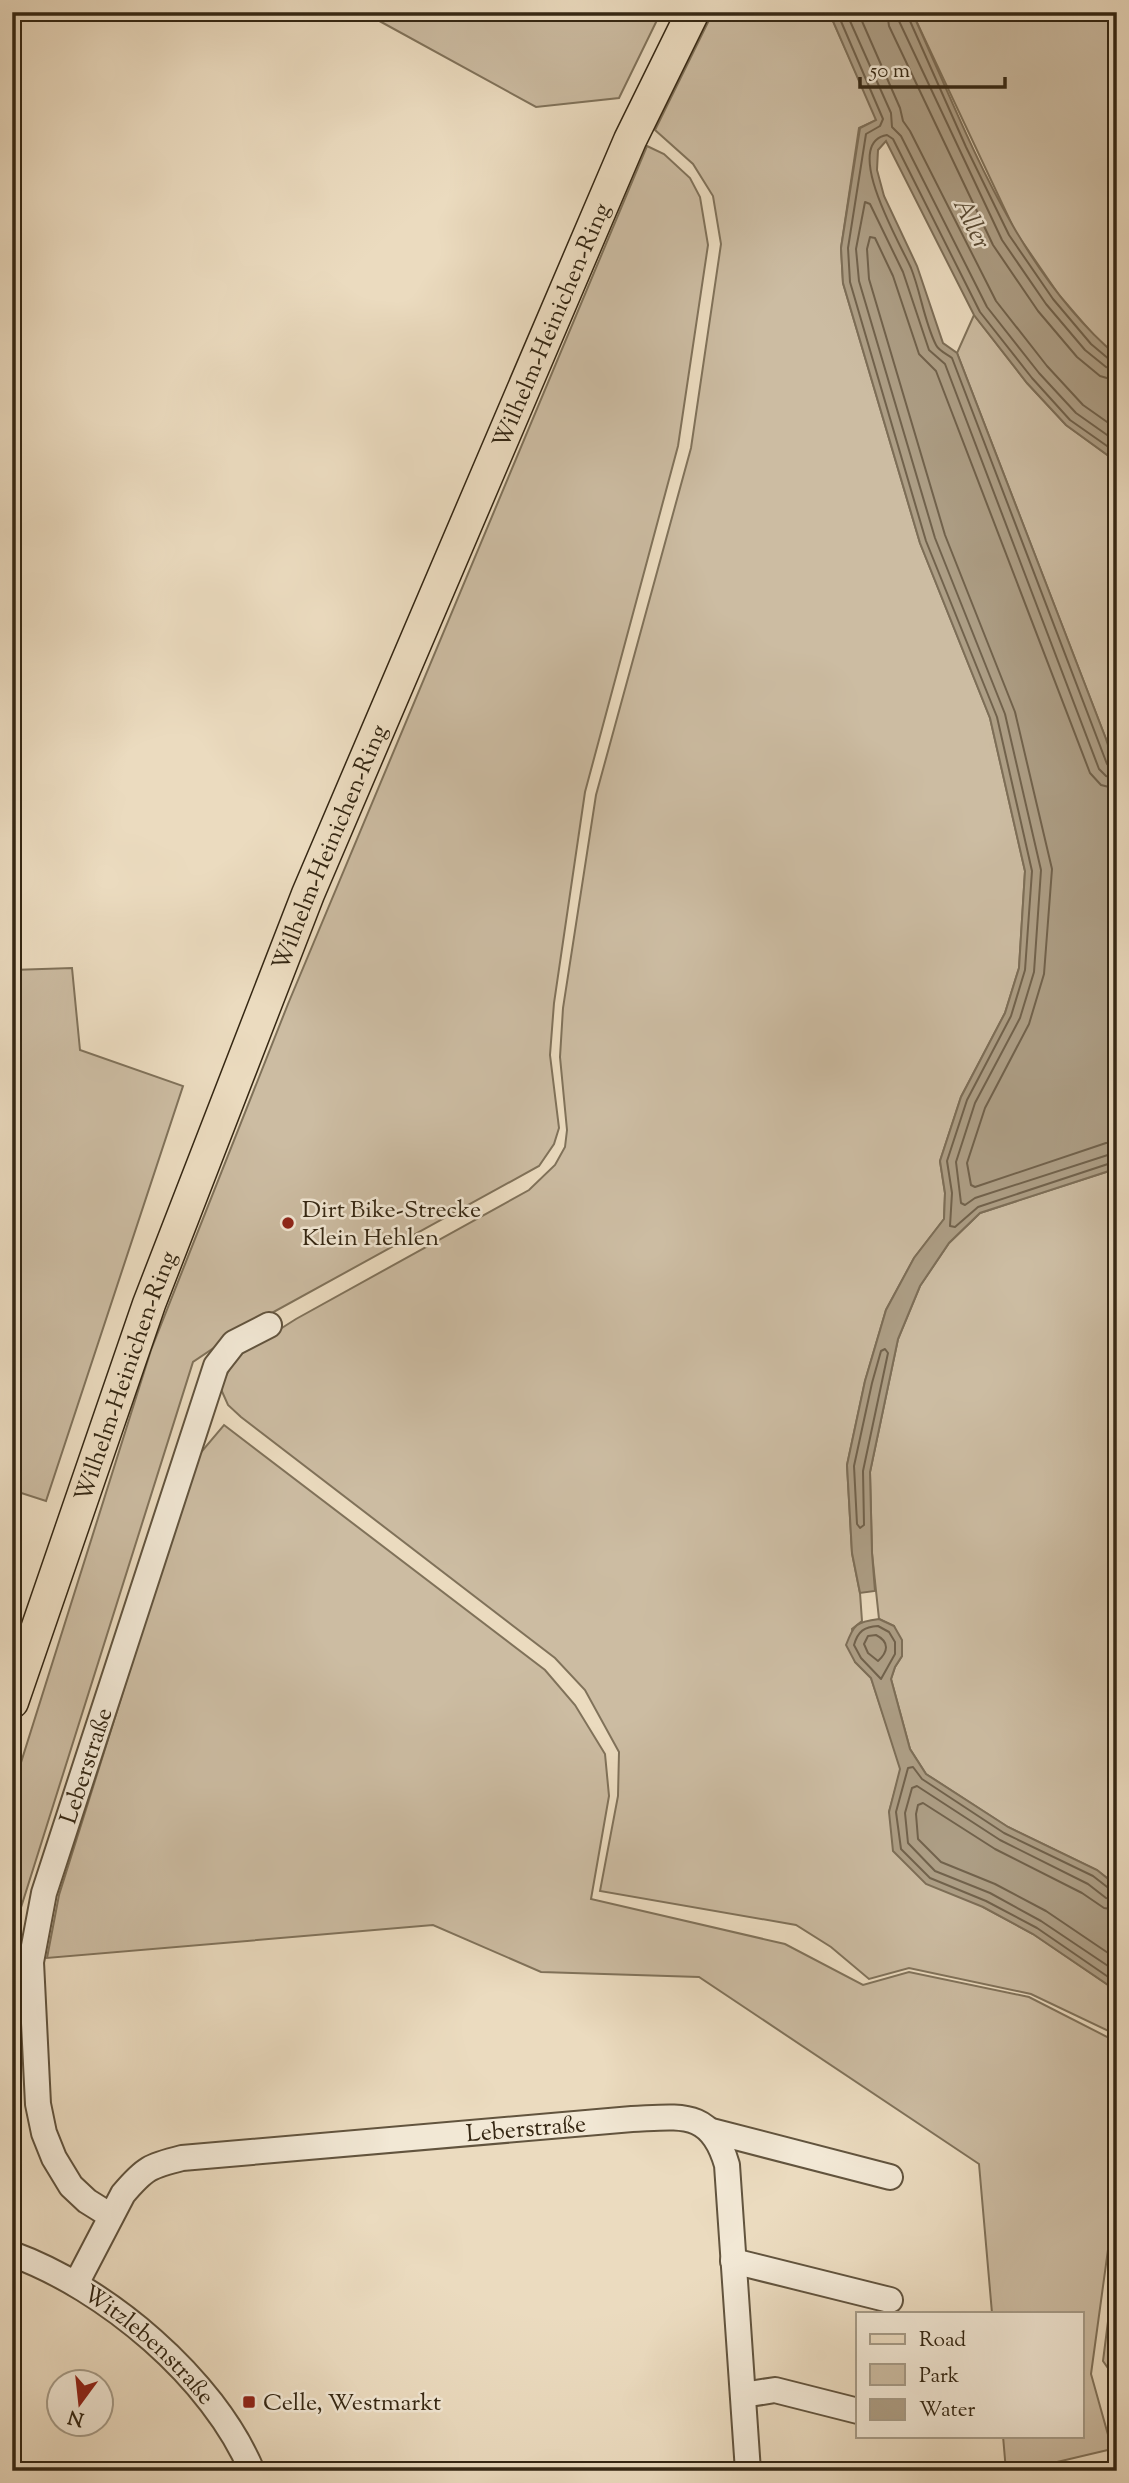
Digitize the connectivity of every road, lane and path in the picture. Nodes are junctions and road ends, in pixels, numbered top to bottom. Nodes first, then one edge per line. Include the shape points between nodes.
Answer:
1 (693, 12) edge
2 (269, 1325) dead end
3 (12, 1702) edge
4 (712, 2131) junction
5 (890, 2177) dead end
6 (111, 2216) junction
7 (12, 2254) edge
8 (733, 2261) junction
9 (76, 2284) junction
10 (890, 2300) dead end
11 (743, 2395) junction
12 (856, 2410) edge
13 (252, 2471) edge
14 (748, 2471) edge

1 - 3 main road, Wilhelm-Heinichen-Ring via 630,140 308,894 149,1304
2 - 6 street, Leberstraße via 234,1343 216,1366 44,1893 31,1962 38,2104 44,2133 71,2186
4 - 5 street, Leberstraße
4 - 6 street, Leberstraße via 695,2120 673,2117 182,2158 154,2164 123,2194
4 - 8 street via 727,2165
6 - 9 street, Leberstraße
7 - 9 street, Witzlebenstraße
8 - 10 street
8 - 11 street
9 - 13 street, Witzlebenstraße via 132,2322 169,2356 222,2418
11 - 12 street via 775,2390
11 - 14 street

